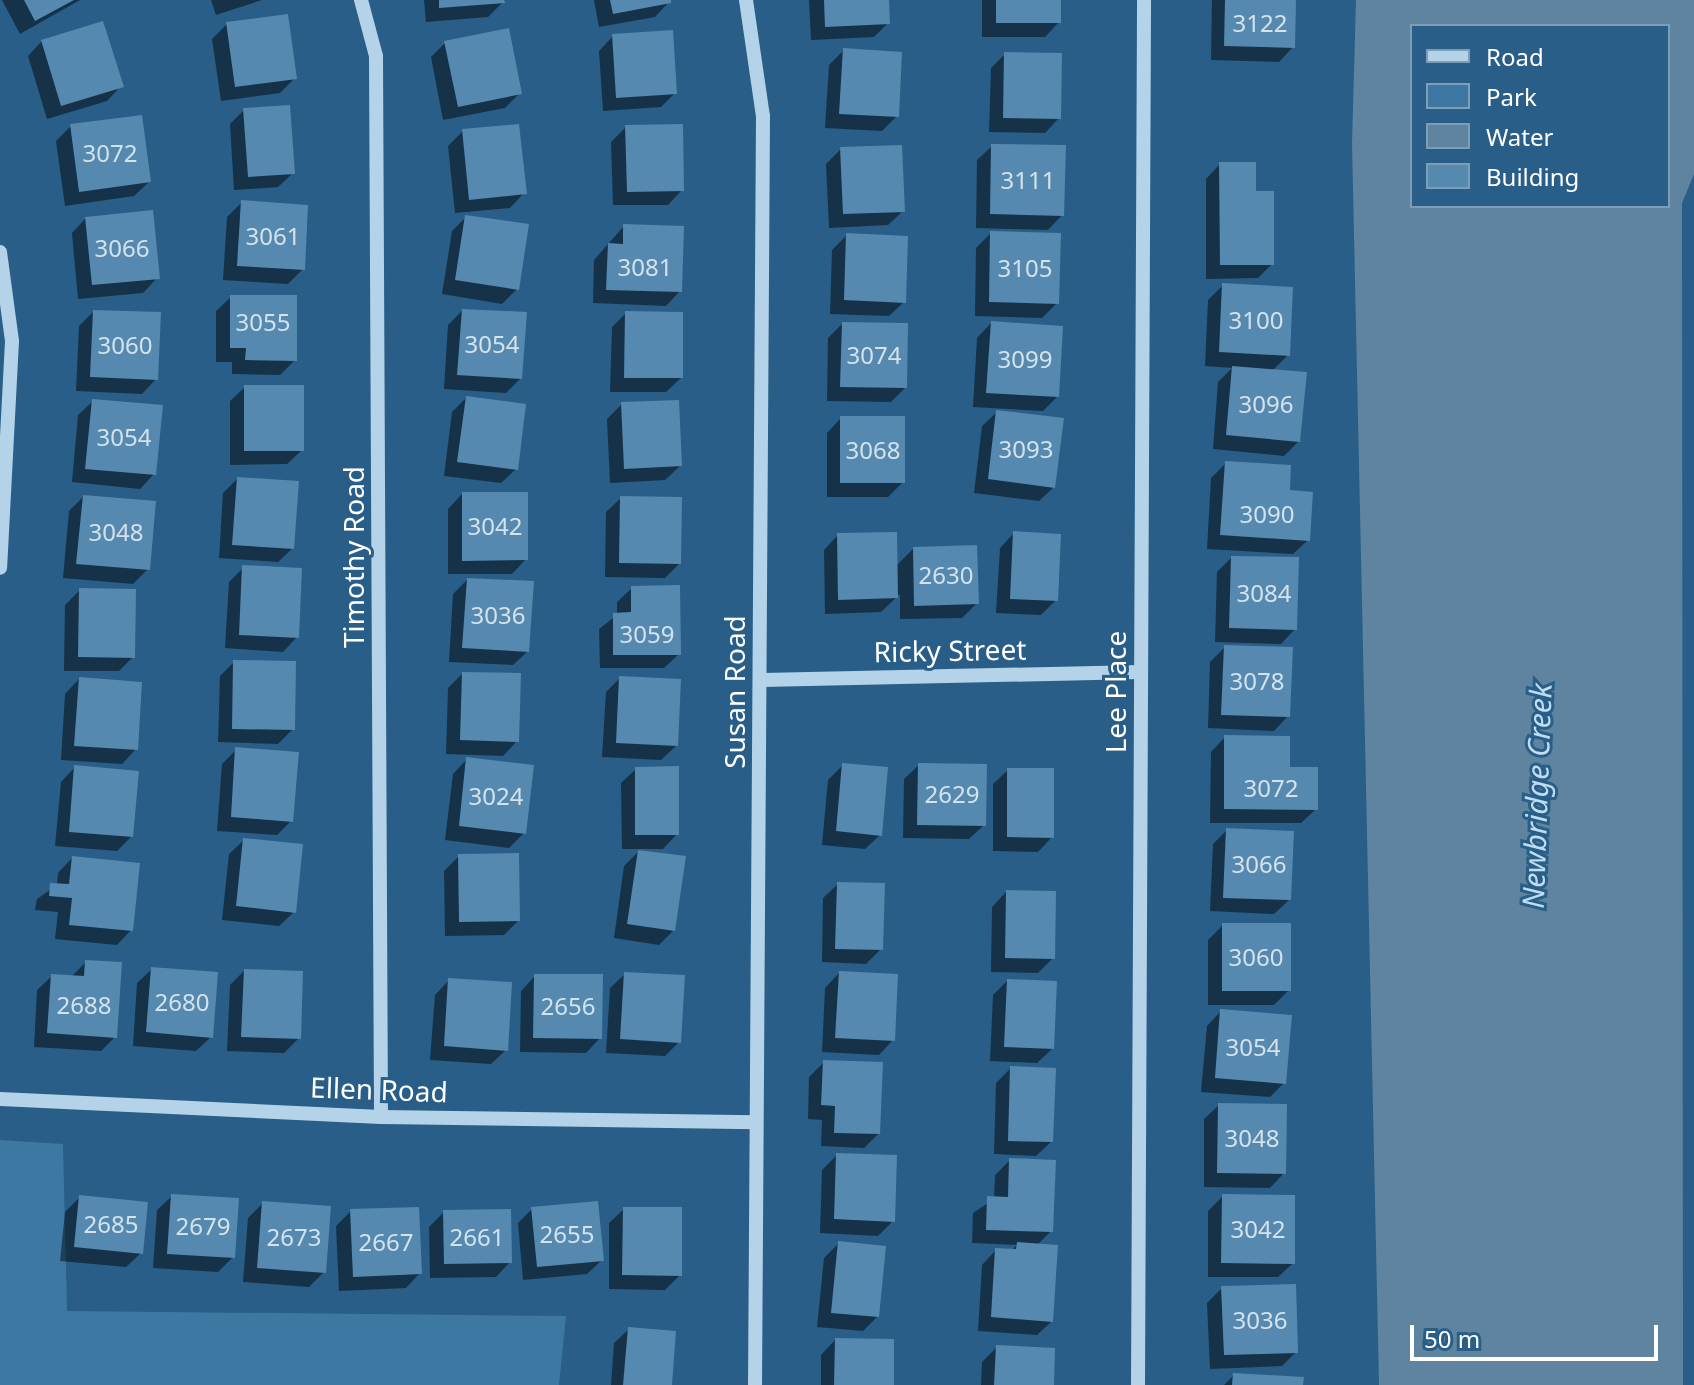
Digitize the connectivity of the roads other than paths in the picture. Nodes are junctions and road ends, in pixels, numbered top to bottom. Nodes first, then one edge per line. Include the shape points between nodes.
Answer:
1 (361, 0) edge
2 (746, 0) edge
3 (1144, 0) edge
4 (0, 252) edge
5 (0, 568) edge
6 (1141, 672) junction
7 (761, 680) junction
8 (0, 1099) edge
9 (381, 1117) junction
10 (756, 1122) junction
11 (755, 1385) edge
12 (1138, 1385) edge

1 - 9 street, Timothy Road via 376,56
2 - 7 street, Susan Road via 763,116
3 - 6 street, Lee Place
4 - 5 street via 12,341
6 - 7 street, Ricky Street
6 - 12 street, Lee Place
7 - 10 street, Susan Road
8 - 9 street, Ellen Road
9 - 10 street, Ellen Road
10 - 11 street, Susan Road

